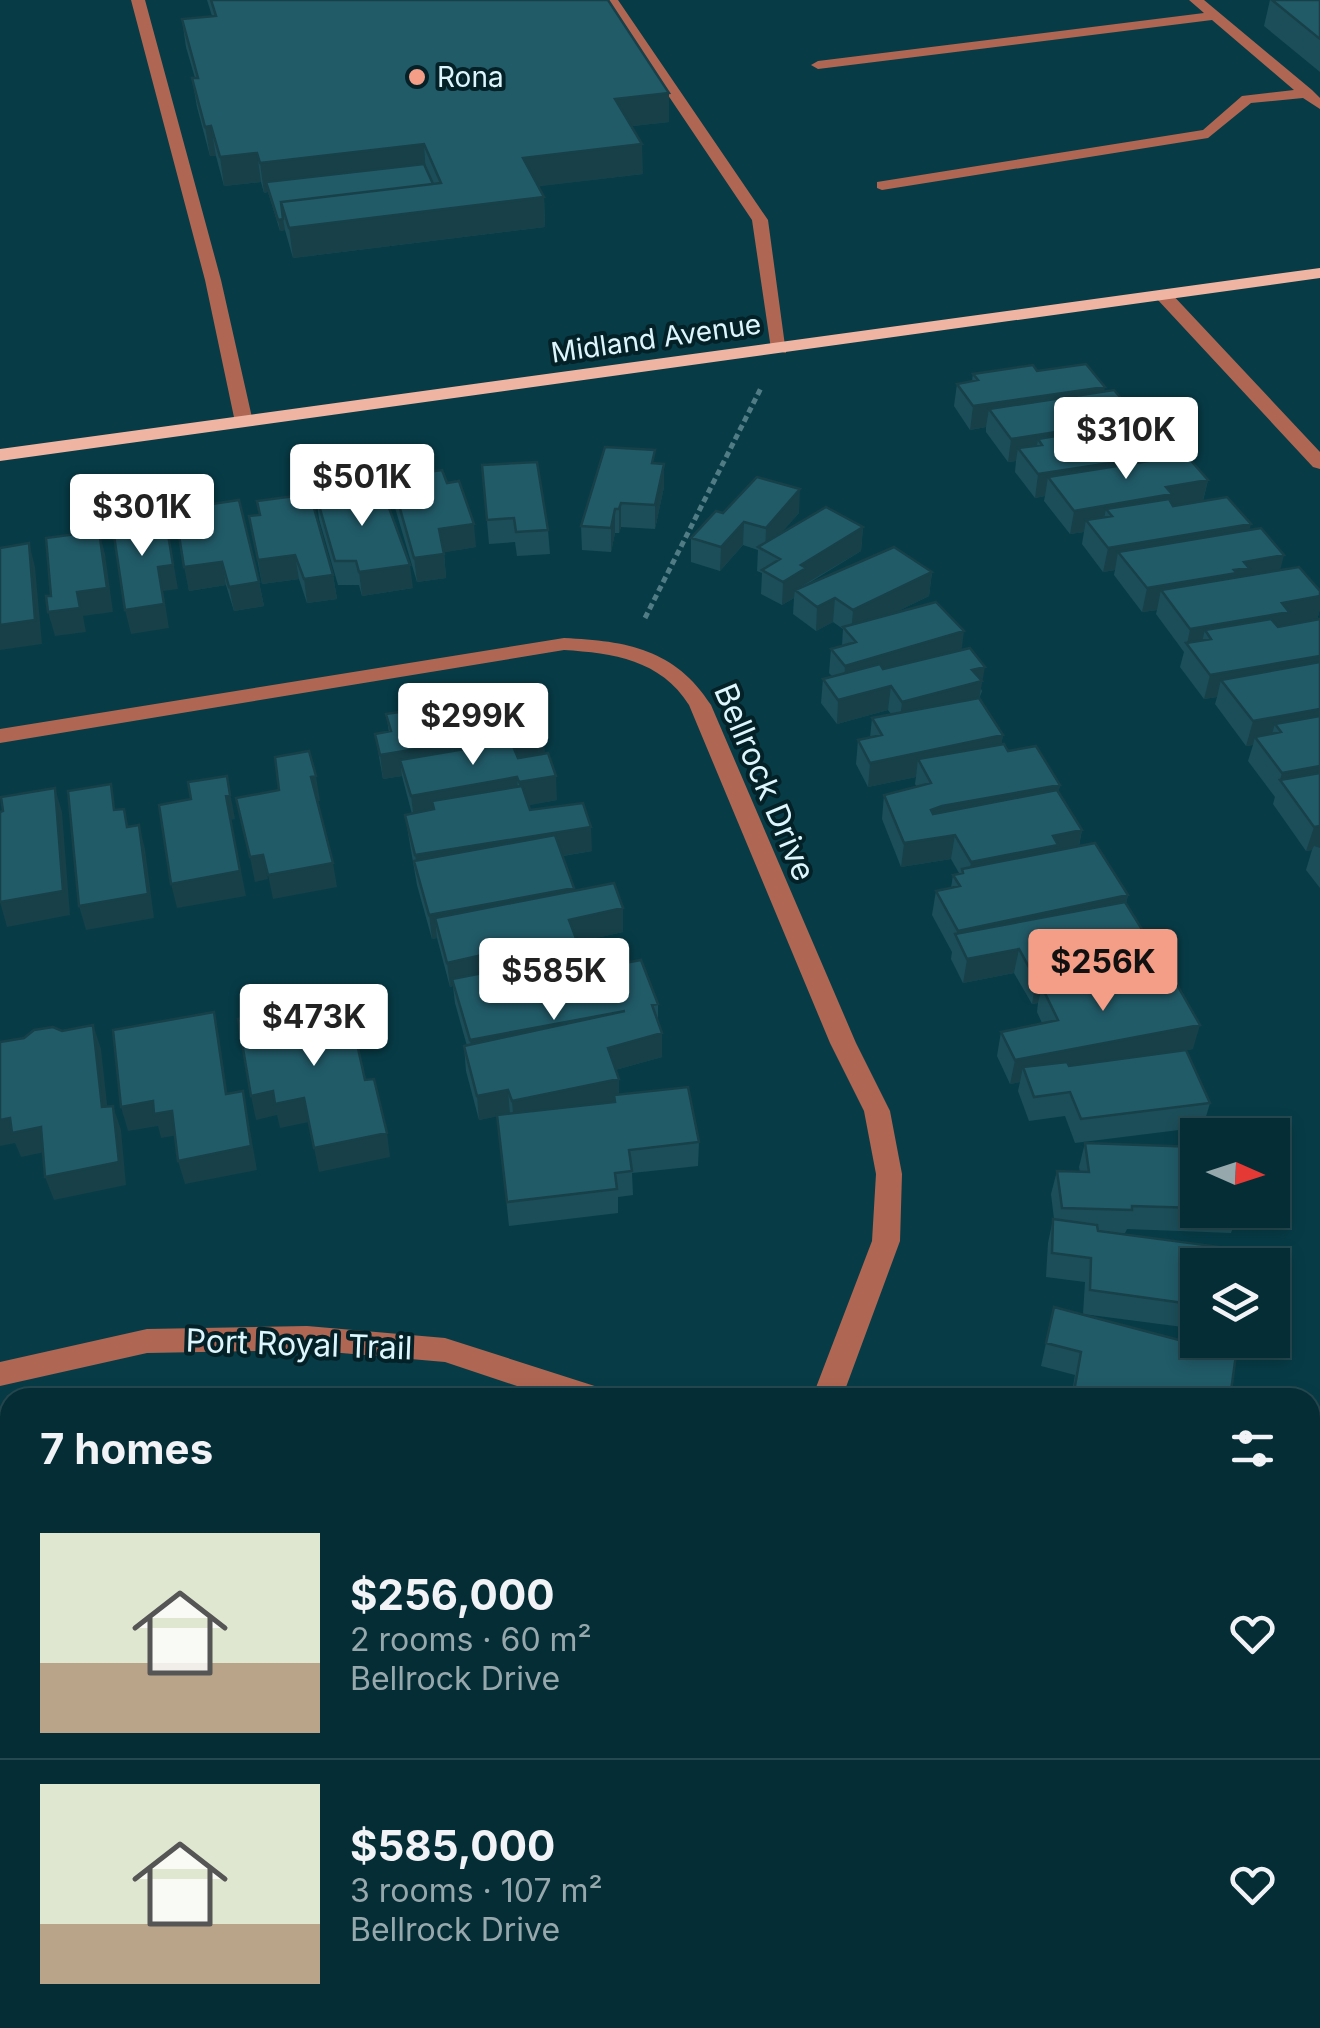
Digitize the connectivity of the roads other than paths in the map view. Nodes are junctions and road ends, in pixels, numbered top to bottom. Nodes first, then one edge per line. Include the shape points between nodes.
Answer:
1 (138, 0) edge
2 (612, 0) edge
3 (1196, 0) edge
4 (1215, 16) junction
5 (818, 65) dead end
6 (1306, 93) junction
7 (1320, 105) edge
8 (882, 184) dead end
9 (1320, 273) edge
10 (1163, 296) junction
11 (780, 349) junction
12 (244, 422) junction
13 (0, 454) edge
14 (1320, 463) edge
15 (0, 736) edge
16 (0, 1374) edge
17 (563, 1388) edge
18 (831, 1388) edge

1 - 12 street
2 - 11 street via 760,220
3 - 4 street
4 - 5 street
4 - 6 street
6 - 7 street
6 - 8 street via 1247,99 1208,134
9 - 10 main road, Midland Avenue
10 - 11 main road, Midland Avenue
10 - 14 street
11 - 12 main road, Midland Avenue
12 - 13 main road, Midland Avenue
15 - 18 street, Bellrock Drive via 539,647 629,651 681,677 698,696 843,1044 877,1110 890,1174 886,1241
16 - 17 street, Port Royal Trail via 147,1341 308,1338 445,1350

